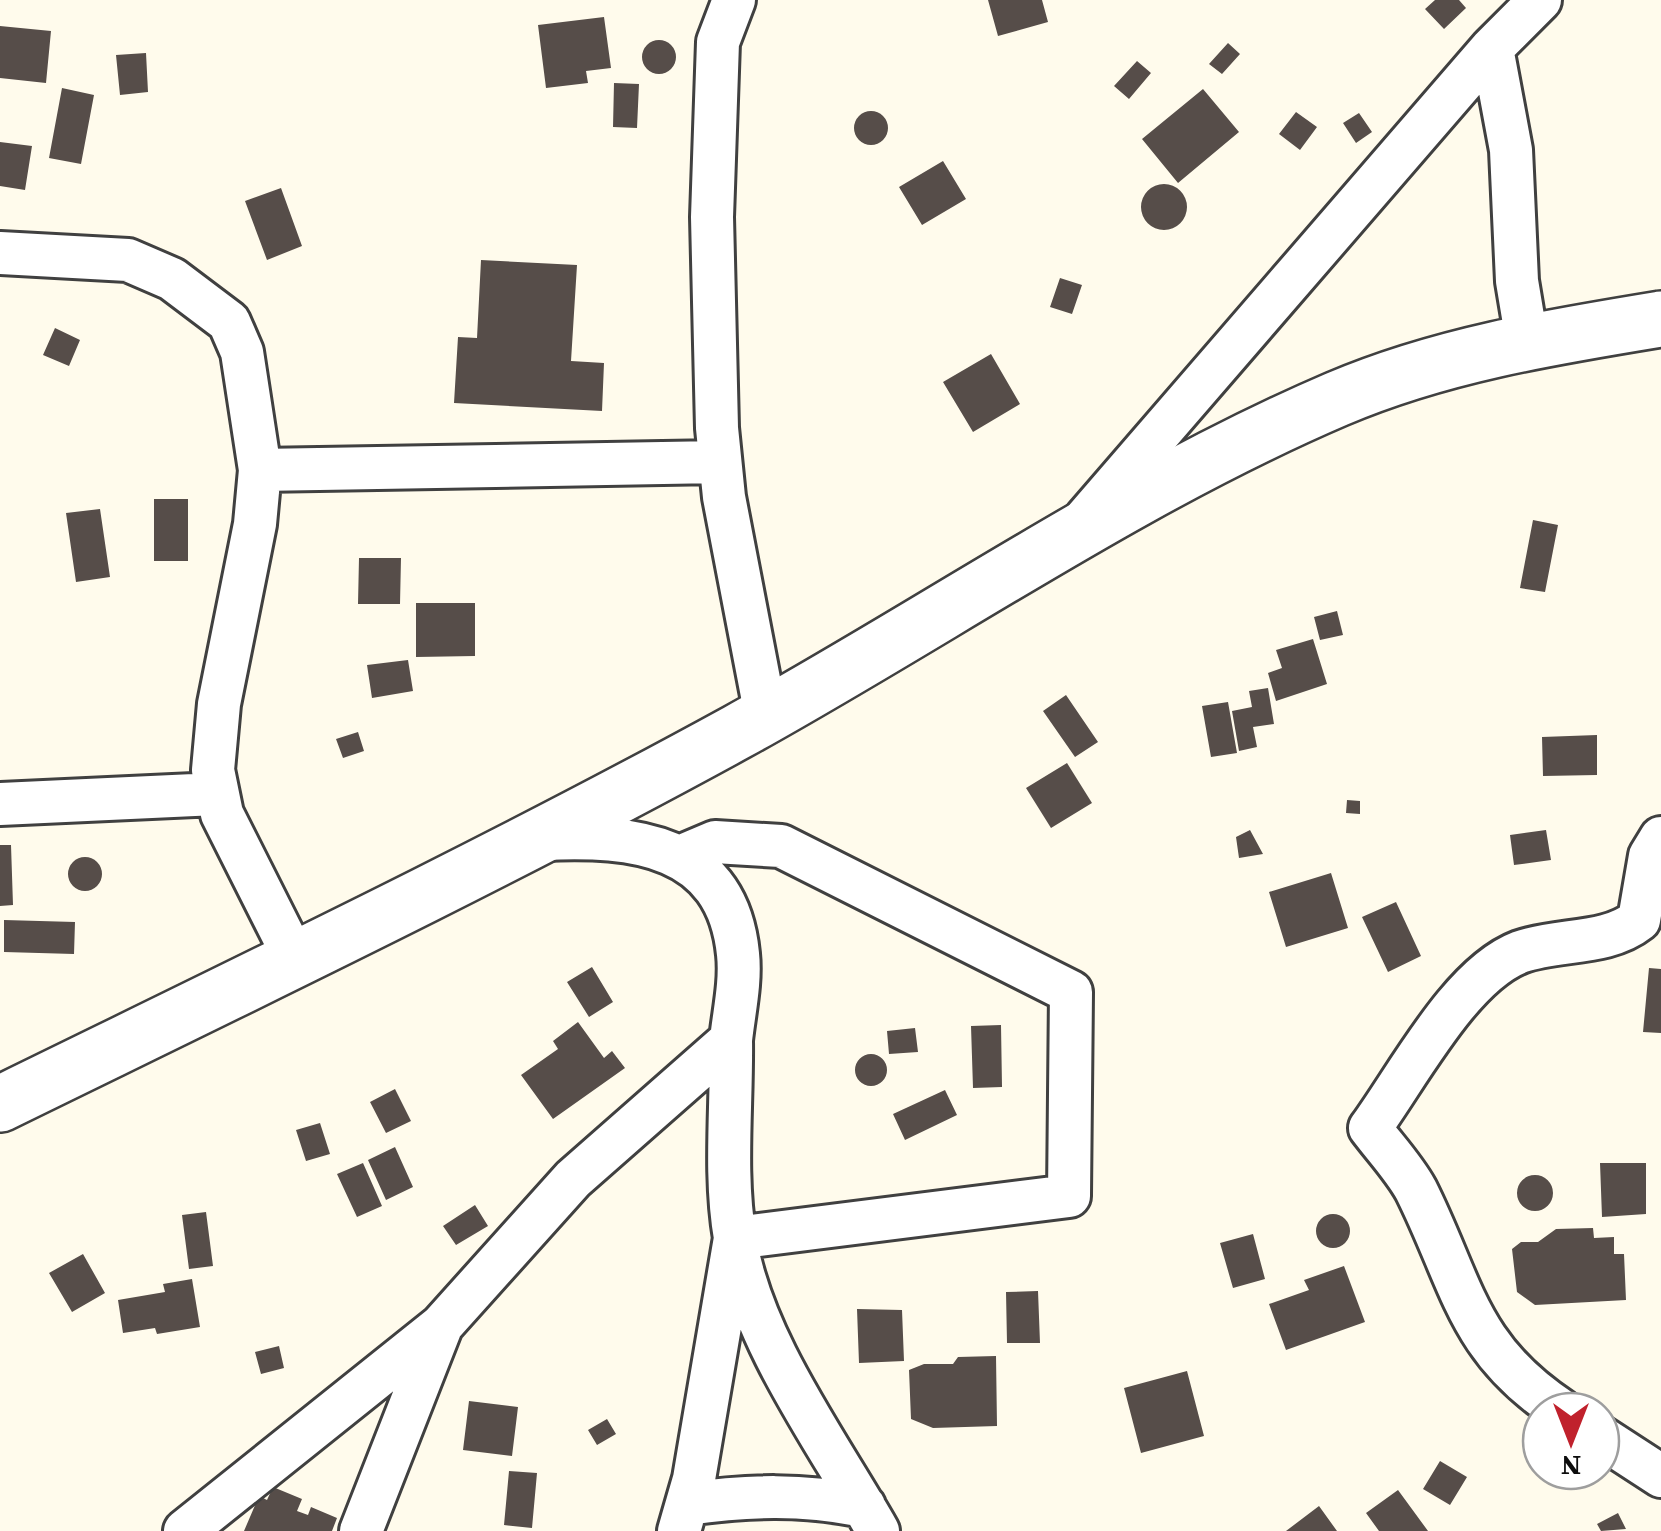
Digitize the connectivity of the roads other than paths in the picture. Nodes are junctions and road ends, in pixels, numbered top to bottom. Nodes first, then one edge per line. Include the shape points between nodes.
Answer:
1 (734, 0) edge
2 (1540, 0) edge
3 (1492, 48) junction
4 (0, 253) edge
5 (1661, 320) edge
6 (1527, 340) junction
7 (720, 462) junction
8 (260, 470) junction
9 (1070, 537) junction
10 (766, 716) junction
11 (216, 794) junction
12 (0, 804) edge
13 (1661, 838) edge
14 (542, 839) junction
15 (682, 856) junction
16 (295, 960) junction
17 (731, 1040) junction
18 (0, 1104) edge
19 (735, 1238) junction
20 (441, 1326) junction
21 (1532, 1391) edge
22 (1621, 1449) edge
23 (1661, 1476) edge
24 (683, 1518) edge
25 (871, 1518) edge
26 (185, 1531) edge
27 (361, 1531) edge

1 - 7 street via 718,42 712,198
2 - 3 street
3 - 6 street via 1512,150 1517,281
3 - 9 street
4 - 8 street via 128,260 172,279 229,322 250,382
5 - 6 street
6 - 9 street via 1339,398
7 - 8 street
7 - 10 street
8 - 11 street via 219,704
9 - 10 street
10 - 14 street
11 - 12 street
11 - 16 street
13 - 21 street via 1650,856 1639,920 1623,933 1522,952 1489,968 1370,1128 1414,1187 1471,1319
14 - 15 street via 597,836
14 - 16 street
15 - 17 street via 719,898 731,925 738,954
15 - 19 street via 716,842 781,846 1070,992 1069,1196
16 - 18 street
17 - 19 street
17 - 20 street via 573,1179
19 - 24 street
19 - 25 street via 782,1366
20 - 26 street
20 - 27 street
22 - 23 street
24 - 25 street via 756,1494 813,1496

